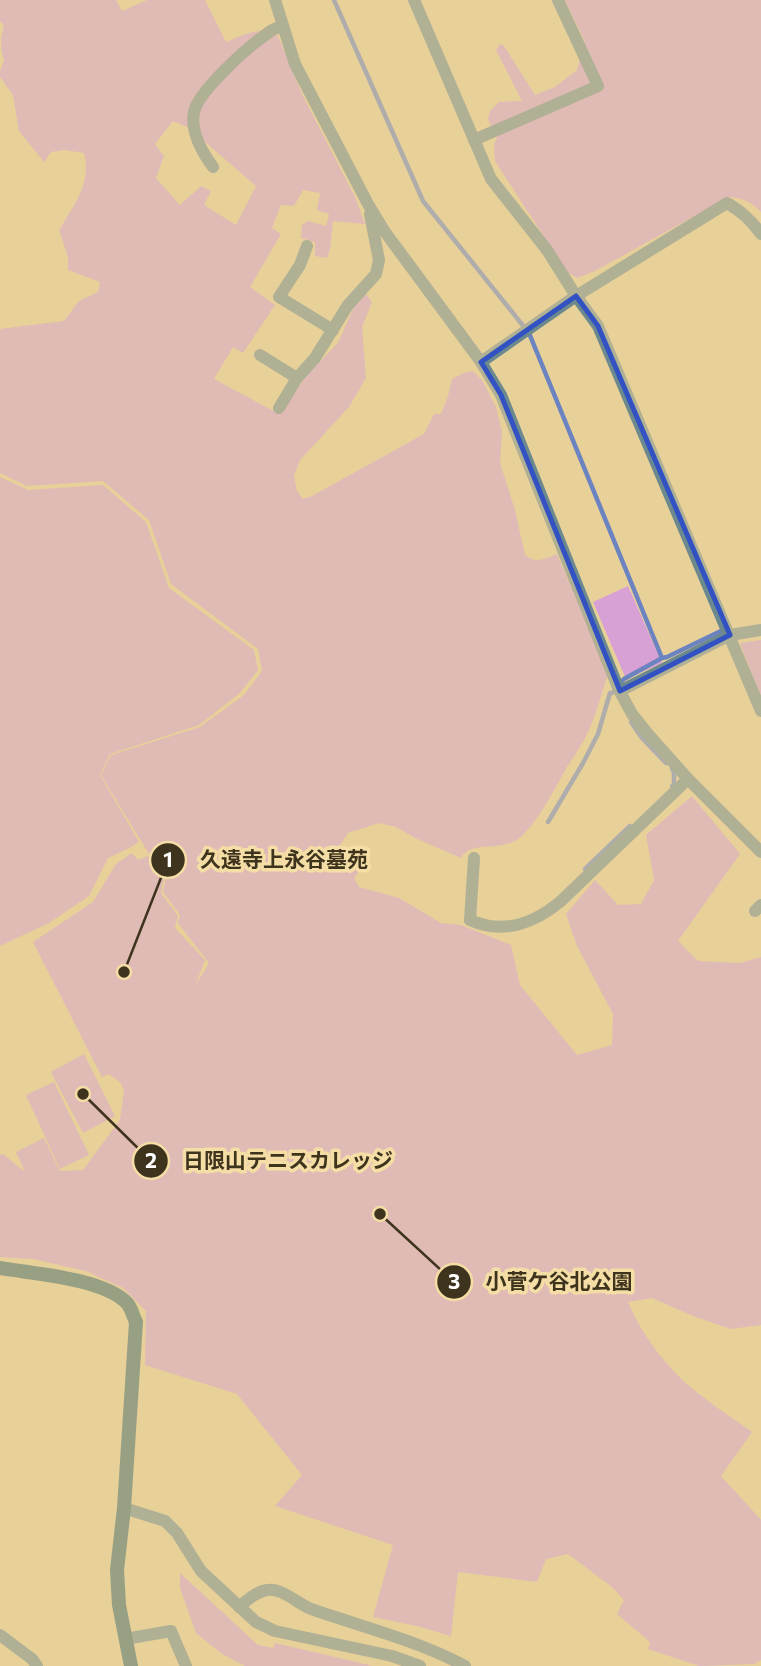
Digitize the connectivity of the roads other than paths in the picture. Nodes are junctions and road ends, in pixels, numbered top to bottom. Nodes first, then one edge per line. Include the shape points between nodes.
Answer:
1 (275, 0) edge
2 (414, 0) edge
3 (558, 0) edge
4 (283, 26) junction
5 (474, 140) junction
6 (213, 167) dead end
7 (368, 204) junction
8 (761, 234) edge
9 (307, 246) dead end
10 (576, 296) junction
11 (334, 330) junction
12 (260, 355) dead end
13 (481, 362) junction
14 (297, 378) junction
15 (279, 408) dead end
16 (761, 630) edge
17 (730, 635) junction
18 (618, 687) junction
19 (761, 711) edge
20 (688, 779) junction
21 (761, 852) edge
22 (474, 858) dead end
23 (0, 1268) edge
24 (124, 1508) junction
25 (239, 1607) junction
26 (0, 1635) edge
27 (125, 1639) junction
28 (37, 1666) edge
29 (131, 1666) edge
30 (186, 1666) edge
31 (420, 1666) edge
32 (465, 1666) edge

1 - 4 street
2 - 5 street
3 - 5 street via 598,86
4 - 6 street via 270,31 234,62 194,112 194,131
4 - 7 street via 295,64
5 - 10 street via 491,179 548,250
7 - 11 street via 379,260 376,274 348,305
7 - 13 street
8 - 10 street via 741,211 727,204
9 - 11 street via 279,297
10 - 13 street
10 - 17 street via 598,326
11 - 14 street
12 - 14 street
13 - 18 street via 501,395
14 - 15 street
16 - 17 street
17 - 18 street
17 - 19 street
18 - 20 street via 632,714
20 - 21 street
20 - 22 street via 561,901 533,920 515,926 484,926 470,920
23 - 24 street via 96,1286 128,1304 136,1322
24 - 25 street via 165,1521 201,1571
24 - 27 street via 117,1570
25 - 31 street via 275,1631
25 - 32 street via 268,1589 281,1592 307,1607 425,1647
26 - 28 street
27 - 29 street
27 - 30 street via 171,1630

